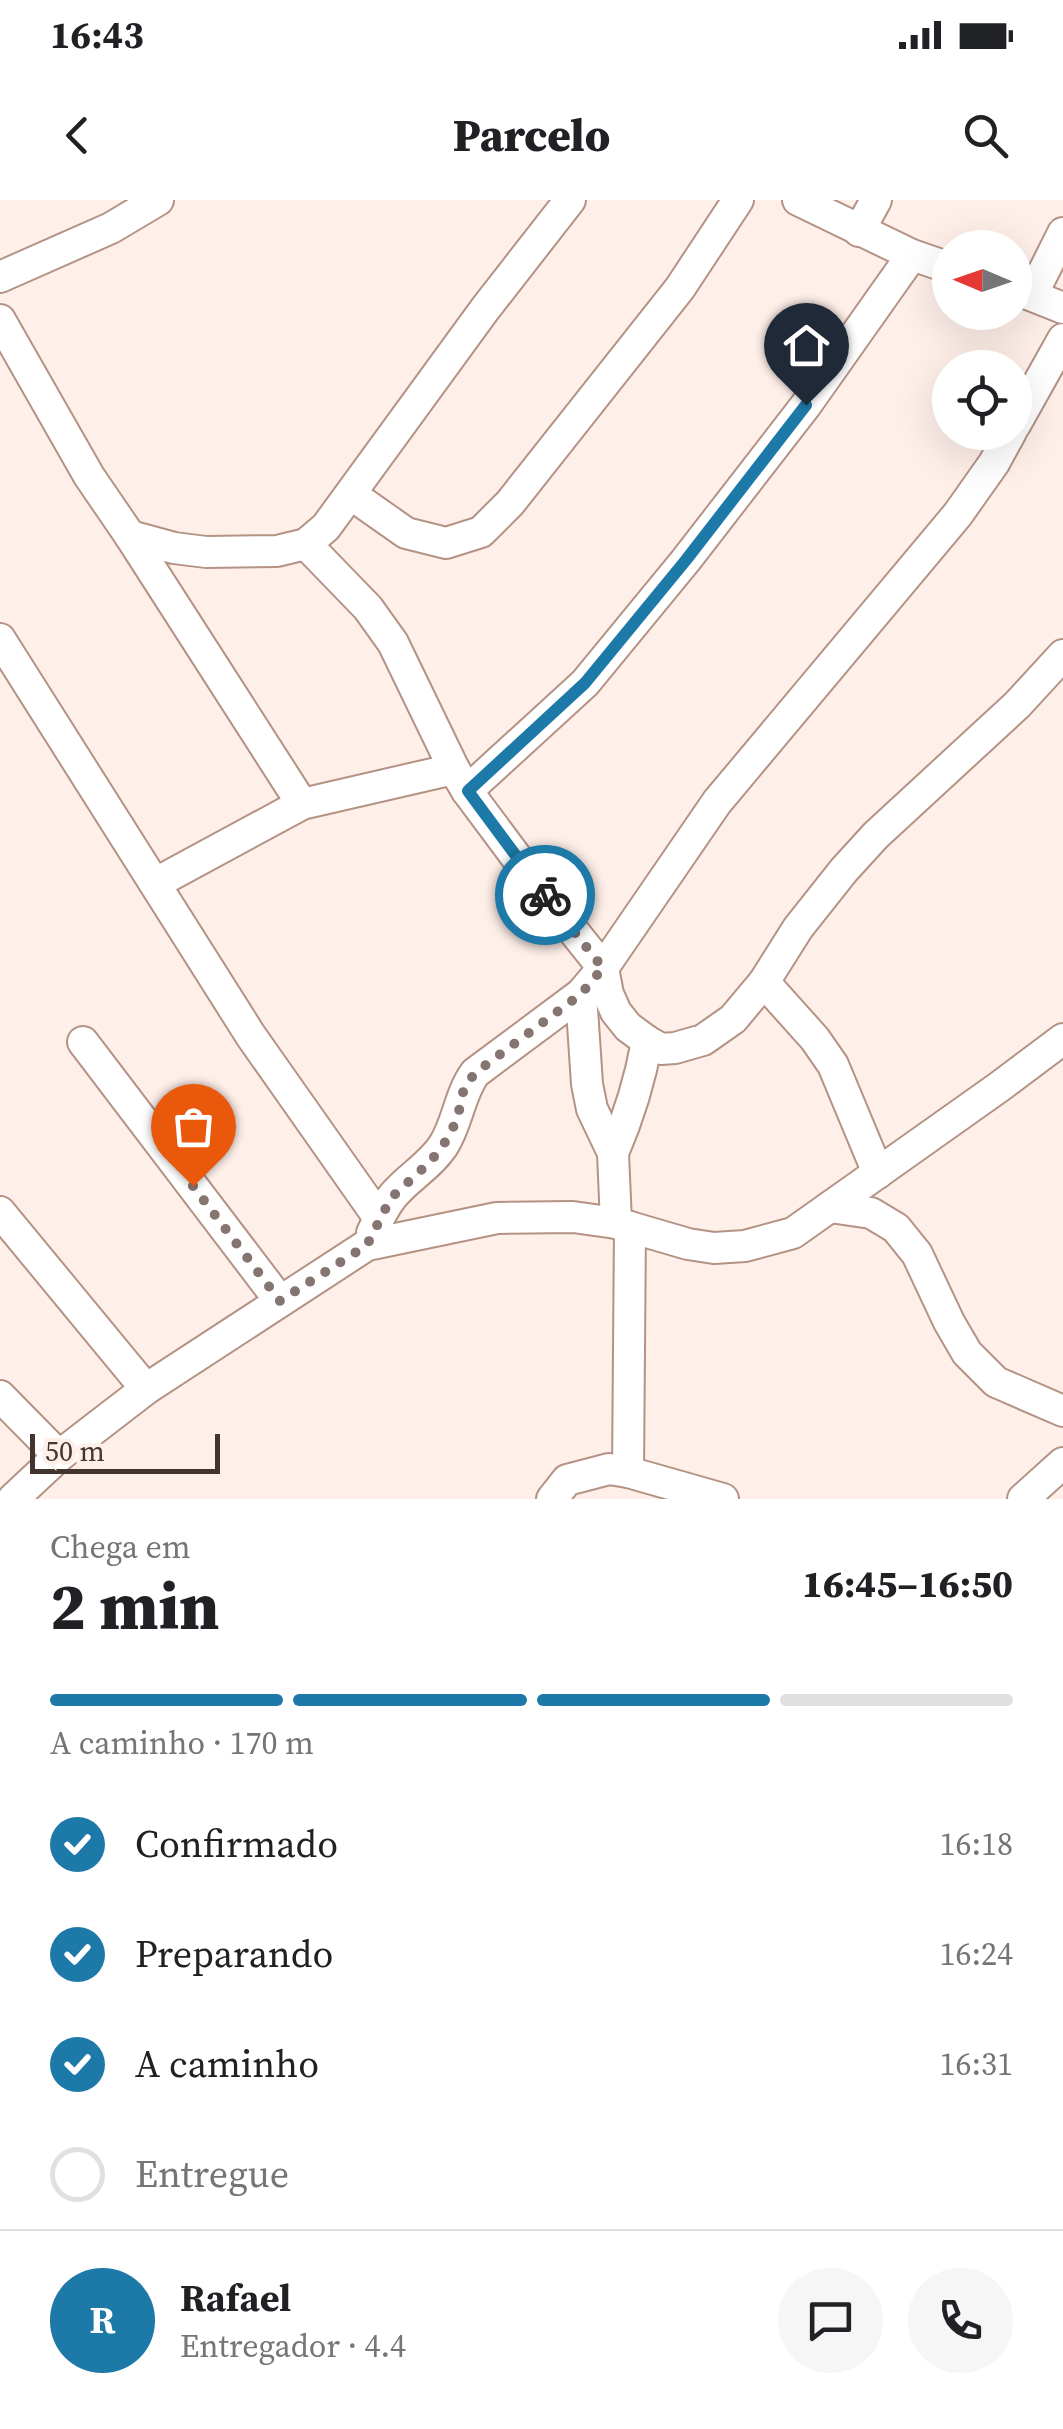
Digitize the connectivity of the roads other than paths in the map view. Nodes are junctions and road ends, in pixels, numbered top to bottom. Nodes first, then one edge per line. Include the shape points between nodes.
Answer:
1 (158, 200) edge
2 (570, 200) edge
3 (738, 200) edge
4 (798, 200) edge
5 (876, 200) edge
6 (859, 231) junction
7 (1063, 233) edge
8 (912, 255) junction
9 (932, 262) edge
10 (0, 278) edge
11 (1032, 280) edge
12 (1032, 295) edge
13 (1063, 308) edge
14 (0, 320) edge
15 (1063, 338) edge
16 (1032, 394) edge
17 (1001, 450) edge
18 (352, 495) junction
19 (130, 536) junction
20 (306, 544) junction
21 (0, 639) edge
22 (1063, 656) edge
23 (461, 780) junction
24 (302, 804) junction
25 (156, 884) junction
26 (603, 968) junction
27 (764, 982) junction
28 (581, 994) junction
29 (1063, 1038) edge
30 (83, 1042) dead end
31 (647, 1042) junction
32 (613, 1153) junction
33 (878, 1173) junction
34 (830, 1207) junction
35 (0, 1212) edge
36 (623, 1225) junction
37 (373, 1232) junction
38 (280, 1301) junction
39 (146, 1389) junction
40 (0, 1396) edge
41 (1063, 1411) edge
42 (59, 1456) junction
43 (1063, 1463) edge
44 (628, 1472) junction
45 (13, 1499) edge
46 (552, 1499) edge
47 (723, 1499) edge
48 (1023, 1499) edge

1 - 10 street
2 - 18 street
3 - 18 street via 680,288 480,532 446,543 406,532
4 - 6 street
5 - 6 street
6 - 8 street
7 - 11 street
8 - 9 street
8 - 23 street via 806,405 585,683
12 - 13 street
14 - 19 street
15 - 16 street
17 - 26 street via 958,514 717,802
18 - 20 street
19 - 20 street via 206,552
19 - 24 street
20 - 23 street via 393,643
21 - 25 street
22 - 27 street via 876,835 798,928
23 - 24 street
23 - 26 street
24 - 25 street
25 - 37 street
26 - 28 street
26 - 31 street via 616,1012
27 - 31 street via 733,1019 703,1040 660,1049
27 - 33 street via 832,1065
28 - 32 street via 587,1084
28 - 37 street via 475,1073 444,1144 391,1198
29 - 33 street
30 - 38 street
31 - 32 street
32 - 36 street
33 - 34 street
34 - 36 street via 793,1233 745,1246 701,1246
34 - 41 street via 871,1213 896,1228 917,1254 967,1353 996,1382
35 - 39 street
36 - 37 street via 573,1217 497,1218
36 - 44 street
37 - 38 street
38 - 39 street
39 - 42 street
40 - 42 street
42 - 45 street
43 - 48 street
44 - 46 street via 566,1480
44 - 47 street

